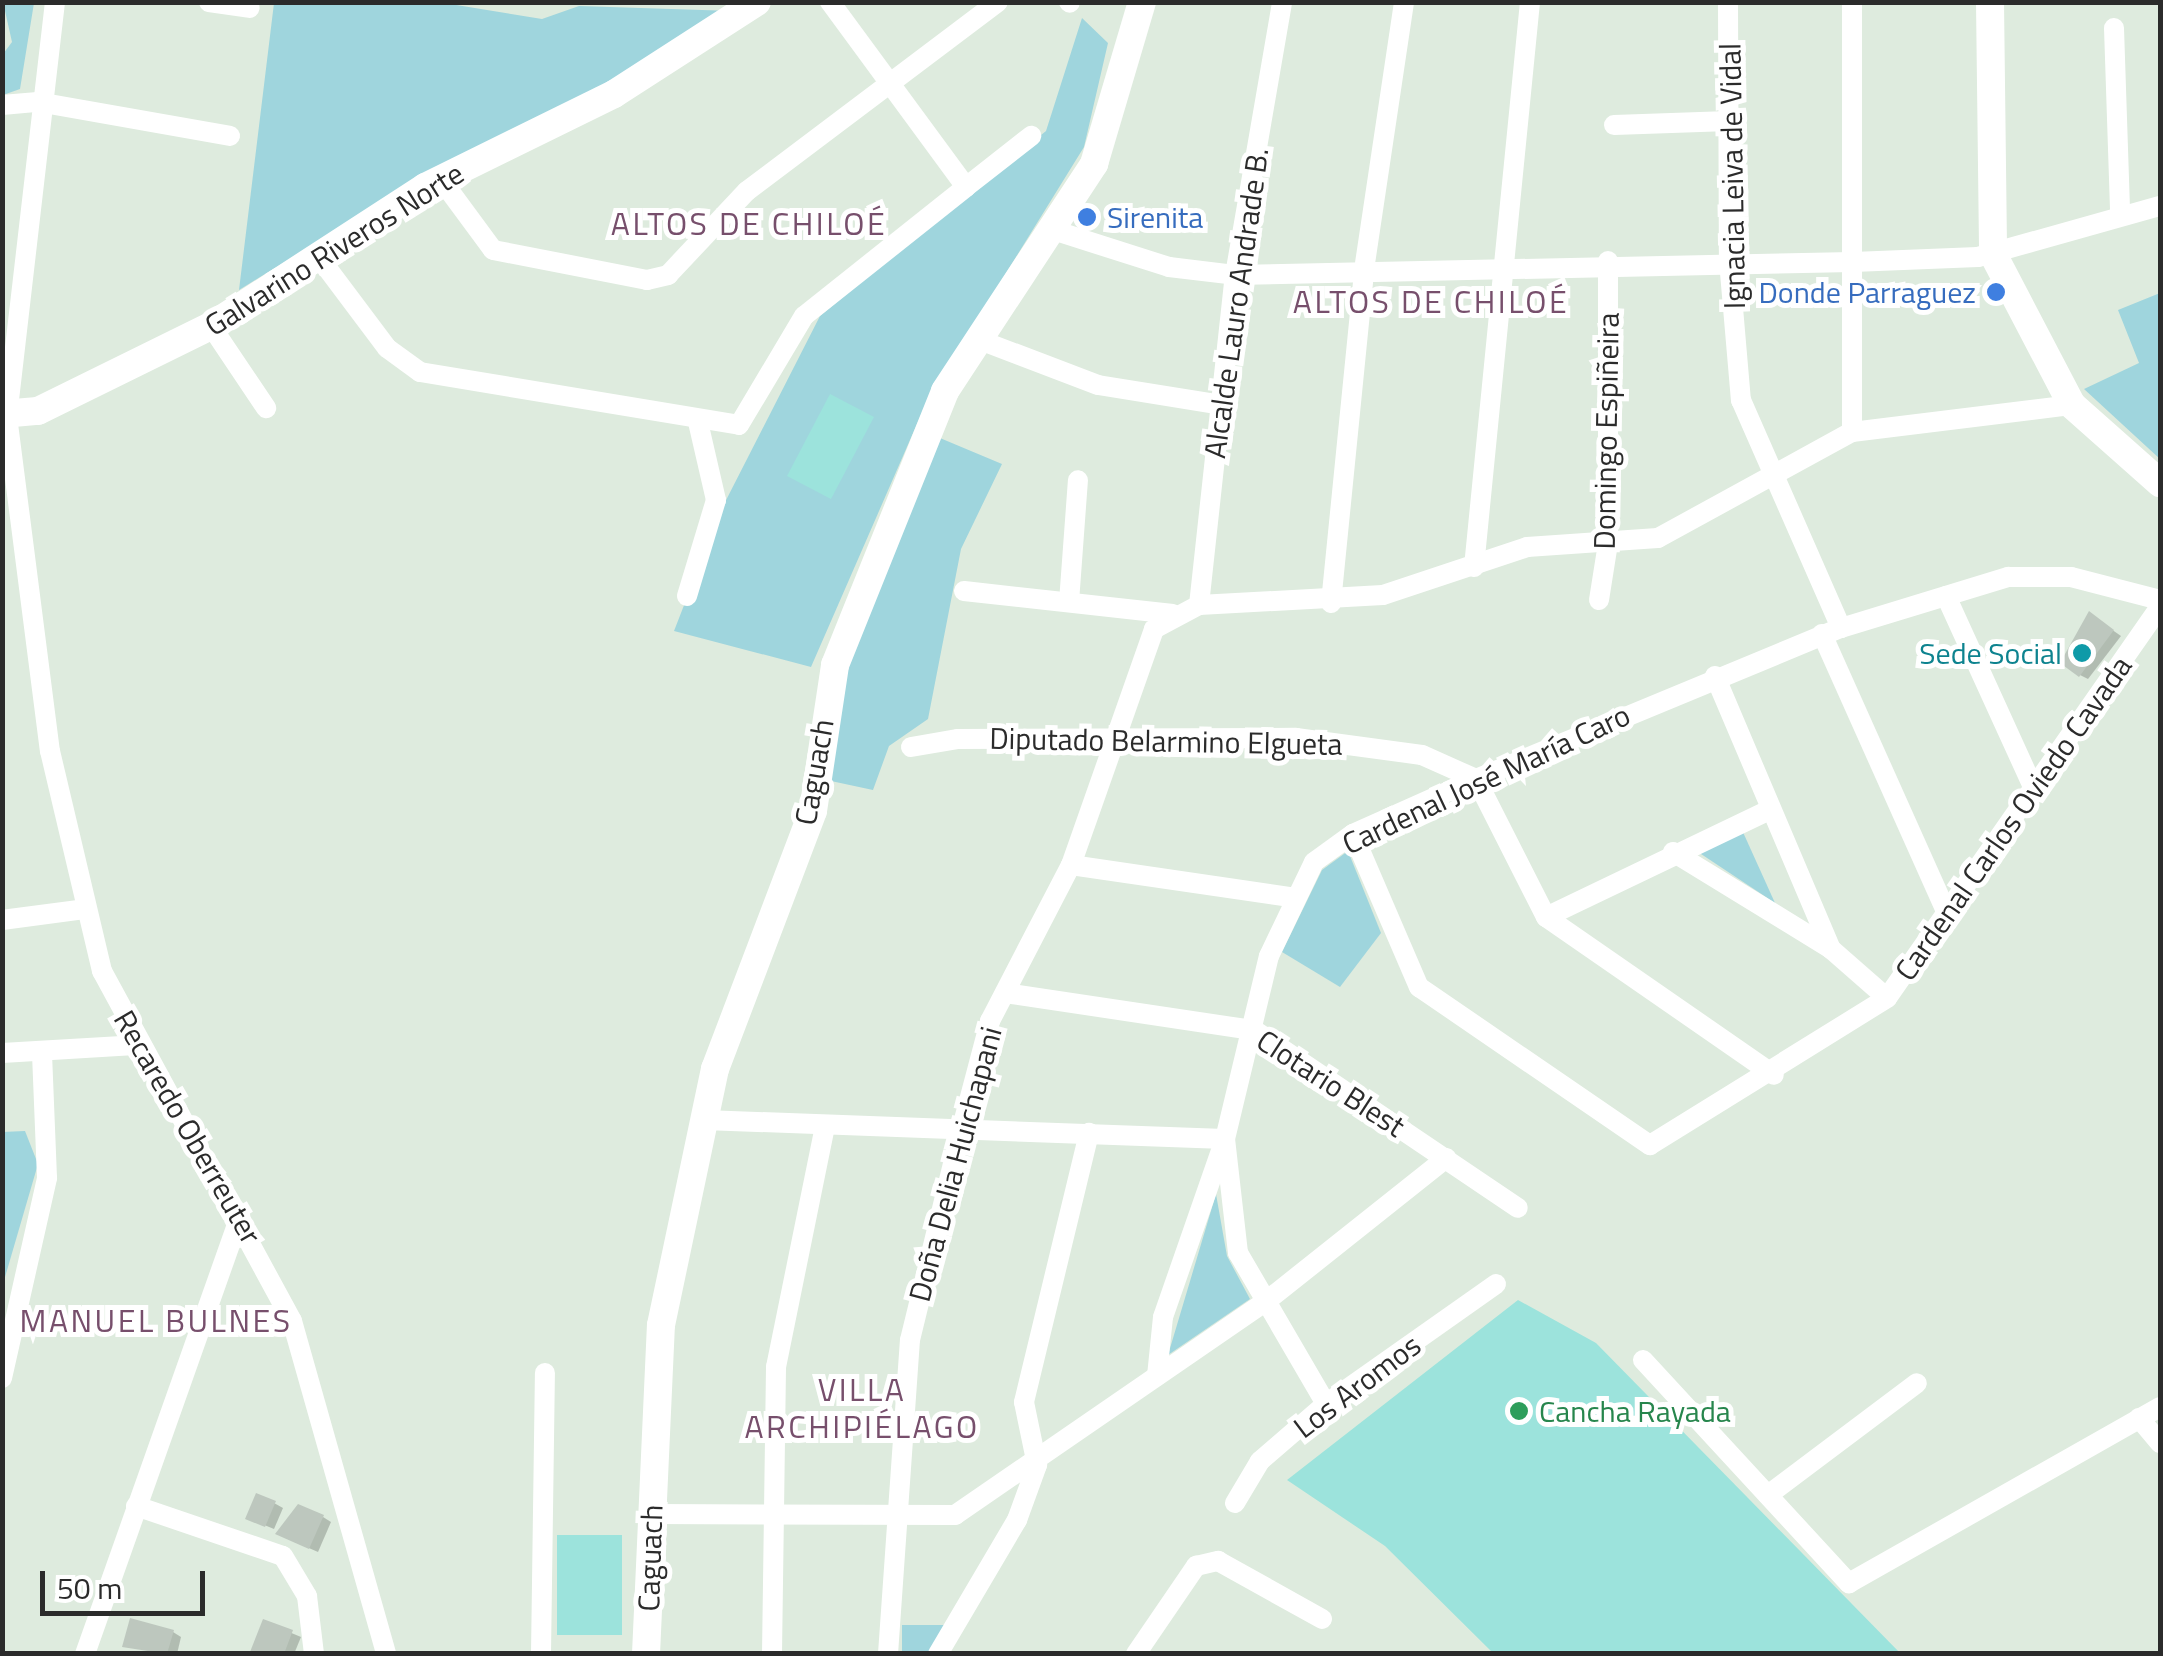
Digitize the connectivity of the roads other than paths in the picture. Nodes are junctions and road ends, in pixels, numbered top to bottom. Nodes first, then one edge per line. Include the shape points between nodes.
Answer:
1 (55, 2) edge
2 (209, 2) edge
3 (757, 2) edge
4 (830, 2) edge
5 (998, 2) edge
6 (1142, 2) edge
7 (1282, 2) edge
8 (1404, 2) edge
9 (1530, 2) edge
10 (1728, 2) edge
11 (1852, 2) edge
12 (1990, 2) edge
13 (250, 8) dead end
14 (2114, 28) dead end
15 (890, 84) junction
16 (38, 102) junction
17 (2, 106) edge
18 (1729, 122) junction
19 (1614, 125) dead end
20 (230, 136) dead end
21 (1031, 136) dead end
22 (440, 178) junction
23 (966, 187) junction
24 (2160, 206) edge
25 (2120, 212) junction
26 (1053, 230) junction
27 (1994, 254) junction
28 (318, 256) junction
29 (1608, 261) junction
30 (1729, 261) junction
31 (1853, 262) junction
32 (1498, 264) junction
33 (1364, 270) junction
34 (1235, 275) junction
35 (212, 326) junction
36 (977, 339) junction
37 (2072, 405) junction
38 (1221, 406) junction
39 (266, 408) dead end
40 (5, 415) edge
41 (698, 422) junction
42 (1852, 432) junction
43 (1771, 477) junction
44 (1078, 480) dead end
45 (2160, 483) edge
46 (1608, 543) junction
47 (1474, 568) junction
48 (964, 591) dead end
49 (687, 596) dead end
50 (1946, 596) junction
51 (1599, 600) dead end
52 (1069, 602) junction
53 (1331, 602) junction
54 (2160, 603) edge
55 (1199, 606) junction
56 (1173, 614) junction
57 (1831, 631) junction
58 (1714, 676) junction
59 (1118, 736) junction
60 (911, 747) dead end
61 (1476, 779) junction
62 (2034, 789) junction
63 (1767, 811) junction
64 (1354, 834) junction
65 (1674, 852) junction
66 (1071, 865) junction
67 (1291, 897) junction
68 (86, 909) junction
69 (1546, 917) junction
70 (1949, 918) junction
71 (2, 920) edge
72 (1831, 949) junction
73 (1005, 993) junction
74 (1887, 998) junction
75 (1254, 1030) junction
76 (135, 1045) junction
77 (42, 1050) junction
78 (2, 1053) edge
79 (1774, 1074) junction
80 (704, 1120) junction
81 (826, 1126) junction
82 (961, 1130) junction
83 (1088, 1133) junction
84 (1225, 1139) junction
85 (1446, 1158) junction
86 (1518, 1208) dead end
87 (240, 1216) junction
88 (1496, 1284) dead end
89 (1264, 1303) junction
90 (9, 1335) edge
91 (1643, 1360) dead end
92 (545, 1373) dead end
93 (1157, 1376) junction
94 (2, 1378) edge
95 (1917, 1383) dead end
96 (1326, 1404) junction
97 (2160, 1406) edge
98 (2140, 1418) junction
99 (2160, 1443) edge
100 (1037, 1464) junction
101 (1768, 1495) junction
102 (1235, 1503) dead end
103 (136, 1506) junction
104 (652, 1514) junction
105 (776, 1514) junction
106 (892, 1516) junction
107 (1322, 1618) dead end
108 (84, 1654) edge
109 (314, 1654) edge
110 (386, 1654) edge
111 (541, 1654) edge
112 (646, 1654) edge
113 (772, 1654) edge
114 (888, 1654) edge
115 (938, 1654) edge
116 (1136, 1654) edge

1 - 16 street, Recaredo Oberreuter
2 - 13 street
3 - 22 street, Galvarino Riveros Norte via 614,94
4 - 15 street
5 - 15 street
6 - 26 street, Caguach via 1094,164
7 - 34 street, Alcalde Lauro Andrade B.
8 - 33 street
9 - 32 street
10 - 18 street, Ignacia Leiva de Vidal
11 - 31 street
12 - 27 street
14 - 25 street
15 - 22 street via 747,191 684,265 648,280 494,250
15 - 23 street
16 - 17 street
16 - 20 street
16 - 40 street, Recaredo Oberreuter
18 - 19 street
18 - 30 street, Ignacia Leiva de Vidal
21 - 23 street
22 - 28 street, Galvarino Riveros Norte
23 - 41 street via 804,316 740,424
24 - 25 street
25 - 27 street
26 - 34 street via 1168,267
26 - 36 street, Caguach
27 - 31 street
27 - 37 street
28 - 35 street, Galvarino Riveros Norte
28 - 41 street via 388,348 420,372
29 - 30 street
29 - 32 street
29 - 46 street, Domingo Espiñeira
30 - 31 street
30 - 43 street, Ignacia Leiva de Vidal via 1741,400
31 - 42 street
32 - 33 street
32 - 47 street
33 - 34 street
33 - 53 street
34 - 38 street, Alcalde Lauro Andrade B.
35 - 39 street
35 - 40 street, Galvarino Riveros Norte via 38,411
36 - 38 street via 1098,385
36 - 80 street, Caguach via 945,391 834,664 813,811 752,960
37 - 42 street
37 - 45 street
38 - 55 street, Alcalde Lauro Andrade B.
40 - 68 street, Recaredo Oberreuter via 50,751
41 - 49 street via 716,500
42 - 43 street
43 - 46 street via 1658,538
43 - 57 street, Ignacia Leiva de Vidal
44 - 52 street
46 - 47 street via 1527,547
46 - 51 street, Domingo Espiñeira
47 - 53 street
48 - 52 street
50 - 54 street, Cardenal José María Caro via 2008,577 2071,577
50 - 57 street, Cardenal José María Caro
50 - 62 street
52 - 56 street
53 - 55 street
54 - 62 street, Cardenal Carlos Oviedo Cavada
55 - 56 street
56 - 59 street, Doña Delia Huichapani via 1144,648
57 - 58 street, Cardenal José María Caro
57 - 70 street, Ignacia Leiva de Vidal
58 - 61 street, Cardenal José María Caro
58 - 63 street
59 - 60 street, Diputado Belarmino Elgueta
59 - 61 street, Diputado Belarmino Elgueta via 1366,745 1422,754
59 - 66 street, Doña Delia Huichapani
61 - 64 street, Cardenal José María Caro
61 - 69 street
62 - 70 street, Cardenal Carlos Oviedo Cavada
63 - 65 street
63 - 72 street
64 - 67 street, Cardenal José María Caro via 1314,862
64 - 79 street, Cardenal Carlos Oviedo Cavada via 1419,987 1650,1144
65 - 69 street
65 - 72 street
66 - 67 street
66 - 73 street, Doña Delia Huichapani
67 - 75 street, Cardenal José María Caro
68 - 71 street
68 - 76 street, Recaredo Oberreuter
69 - 79 street
70 - 74 street, Cardenal Carlos Oviedo Cavada
72 - 74 street
73 - 75 street, Clotario Blest
73 - 82 street, Doña Delia Huichapani
74 - 79 street, Cardenal Carlos Oviedo Cavada
75 - 84 street, Cardenal José María Caro
75 - 85 street, Clotario Blest
76 - 77 street
76 - 87 street, Recaredo Oberreuter
77 - 78 street
77 - 90 street via 47,1178
80 - 81 street
80 - 104 street, Caguach via 655,1360
81 - 82 street
81 - 105 street via 776,1367
82 - 83 street
82 - 106 street, Doña Delia Huichapani via 910,1340
83 - 84 street
83 - 100 street via 1024,1402
84 - 89 street, Cardenal José María Caro via 1230,1224
84 - 93 street via 1168,1299
85 - 86 street, Clotario Blest
85 - 89 street
87 - 103 street
87 - 110 street, Recaredo Oberreuter via 319,1395
88 - 96 street, Los Aromos
89 - 93 street
89 - 96 street, Cardenal José María Caro
90 - 94 street
91 - 101 street
92 - 111 street
93 - 100 street
95 - 101 street
96 - 102 street, Los Aromos via 1260,1461
97 - 98 street
98 - 99 street
98 - 101 street via 1849,1583
100 - 106 street via 955,1515
100 - 115 street via 1017,1520
103 - 108 street
103 - 109 street via 283,1556 307,1596
104 - 105 street
104 - 112 street, Caguach
105 - 106 street
105 - 113 street
106 - 114 street, Doña Delia Huichapani
107 - 116 street via 1218,1561 1196,1566

